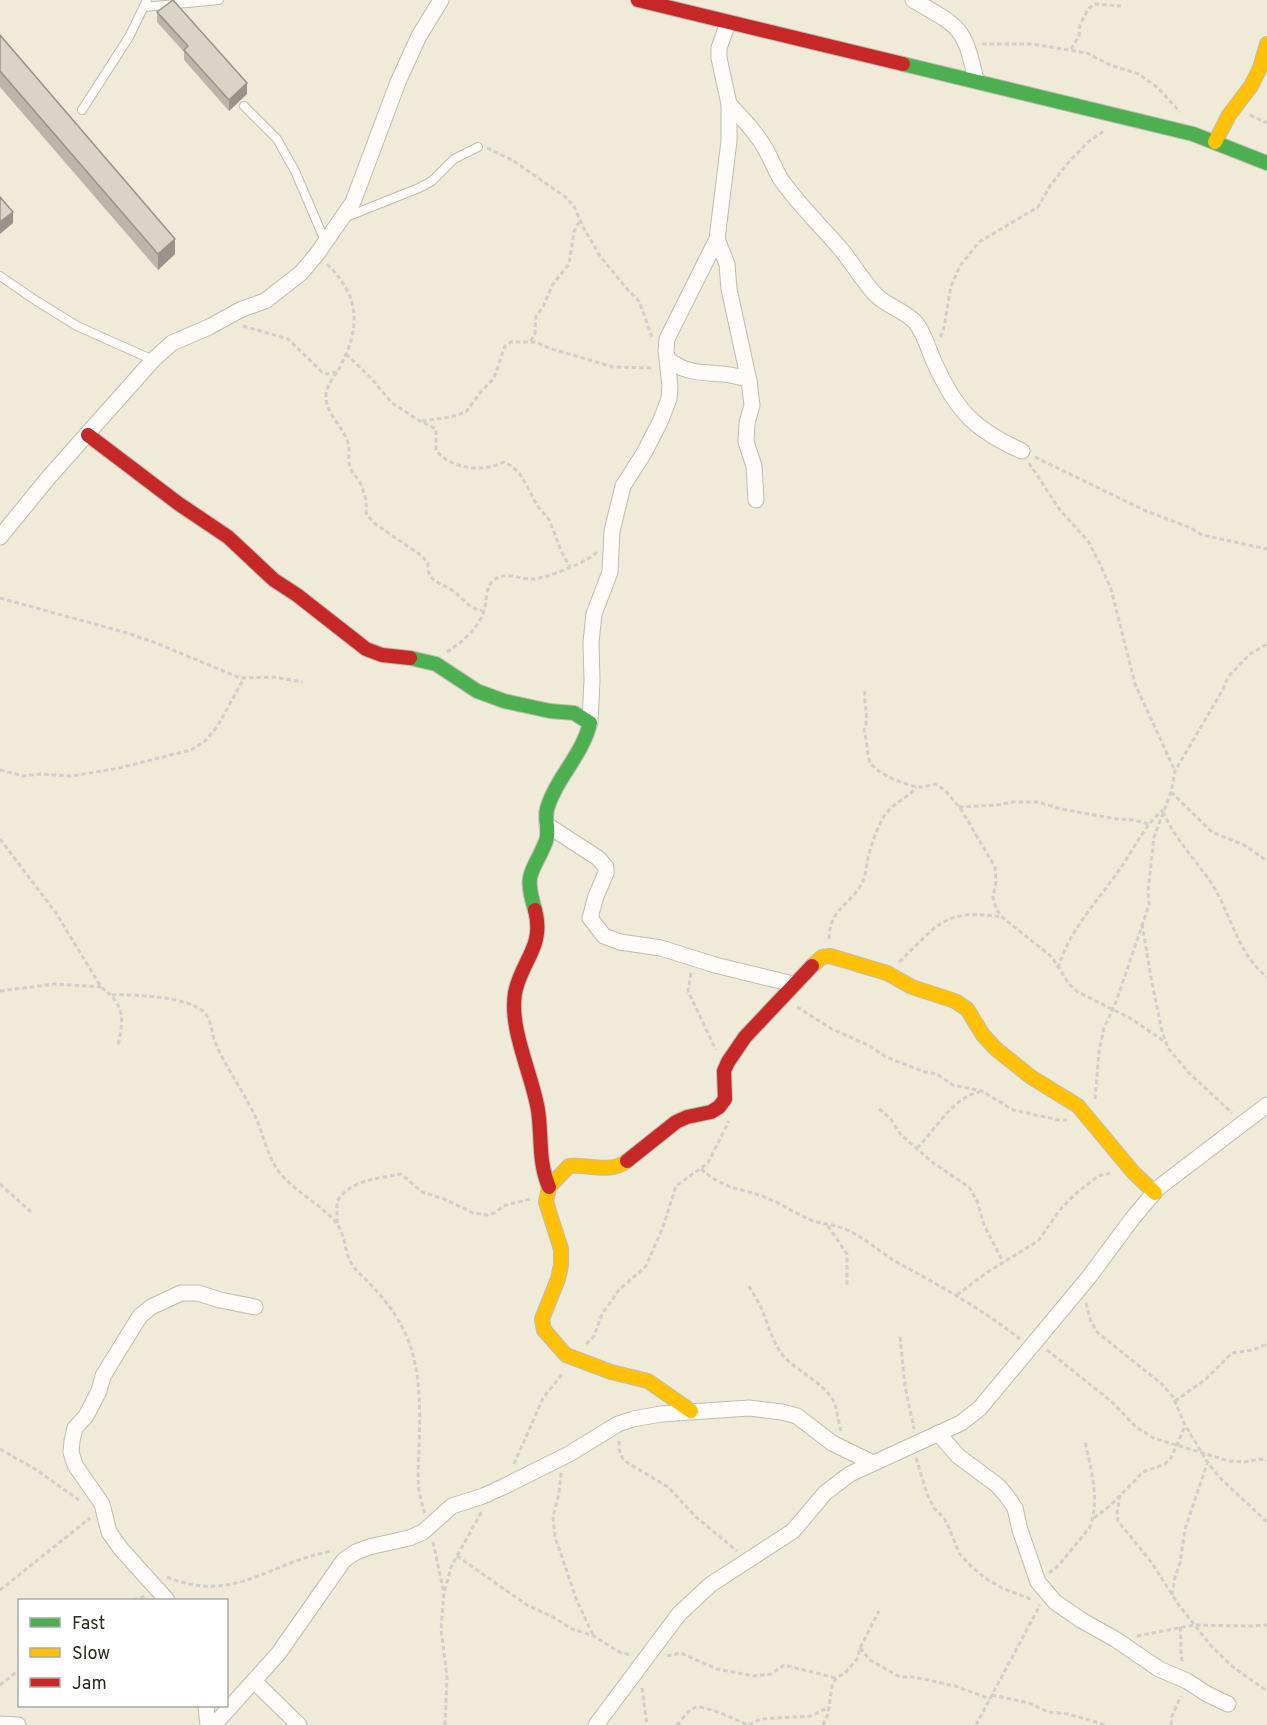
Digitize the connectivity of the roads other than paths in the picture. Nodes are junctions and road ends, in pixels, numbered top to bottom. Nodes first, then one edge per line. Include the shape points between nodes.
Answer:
1 (219, 0) edge
2 (441, 0) edge
3 (638, 0) edge
4 (913, 0) edge
5 (146, 3) edge
6 (693, 6) edge
7 (728, 23) junction
8 (1267, 44) edge
9 (976, 80) junction
10 (729, 104) junction
11 (244, 106) dead end
12 (82, 110) dead end
13 (1215, 142) junction
14 (478, 147) road end
15 (1267, 163) edge
16 (342, 219) junction
17 (717, 238) junction
18 (321, 249) junction
19 (0, 276) edge
20 (153, 360) junction
21 (667, 362) junction
22 (749, 381) junction
23 (88, 435) junction
24 (1022, 451) road end
25 (756, 500) dead end
26 (0, 537) edge
27 (590, 723) junction
28 (548, 825) junction
29 (791, 987) junction
30 (1267, 1105) edge
31 (549, 1187) junction
32 (1155, 1192) junction
33 (255, 1307) dead end
34 (691, 1411) junction
35 (938, 1433) junction
36 (873, 1463) junction
37 (166, 1599) edge
38 (254, 1681) junction
39 (1228, 1704) dead end
40 (206, 1707) edge
41 (0, 1724) edge
42 (18, 1725) edge
43 (208, 1725) edge
44 (214, 1725) edge
45 (299, 1725) edge
46 (596, 1725) edge

1 - 5 lane
2 - 16 street via 398,82
3 - 6 street
4 - 9 street via 956,26 966,41
5 - 12 lane
6 - 7 street
7 - 9 street
7 - 10 street via 719,58
8 - 13 street via 1251,86
9 - 13 street
10 - 17 street
10 - 24 street via 753,130 781,178 876,295 916,324 958,407 976,426
11 - 18 lane via 278,139 295,171
13 - 15 street
14 - 16 lane via 454,159 419,188
16 - 18 street
17 - 21 street via 667,339
17 - 22 street via 727,264
18 - 20 street via 301,273 265,301 172,343
19 - 20 lane via 77,326
20 - 23 street
21 - 22 street via 678,368 738,375
21 - 27 street via 669,399 650,443 623,486 610,541 610,572 594,614
22 - 25 street via 752,405 746,442 754,466
23 - 26 street
23 - 27 street via 228,537 274,580 366,650 436,664 477,691 504,701 574,713
27 - 28 street via 579,755 548,805
28 - 29 street via 606,867 590,918 604,936 678,952
28 - 31 street via 548,836 528,880 539,929 537,943 515,993 515,1002 538,1113 543,1176
29 - 31 street via 745,1037 724,1071 724,1099 719,1107 676,1122 623,1164 602,1169 569,1166
29 - 32 street via 827,956 887,973 912,987 955,1001 967,1009 996,1049 1031,1077 1078,1106 1108,1145
30 - 32 street
31 - 34 street via 546,1202 561,1249 561,1265 542,1319 544,1330 556,1346 575,1359 648,1381
32 - 35 street via 980,1408 961,1423
33 - 37 street via 198,1293 181,1293 151,1307 140,1316 103,1376 86,1416 75,1428 71,1452 75,1465 102,1504 109,1532
34 - 36 street via 749,1408 797,1416 832,1443
34 - 38 street via 618,1424 500,1488 452,1506 409,1538 356,1552 332,1575 278,1654
35 - 36 street
35 - 39 street via 958,1456 1006,1495 1015,1508 1038,1582 1055,1602 1159,1669
36 - 46 street via 836,1482 793,1531 710,1585 679,1614
38 - 44 street
38 - 45 street
40 - 43 street
41 - 42 street

